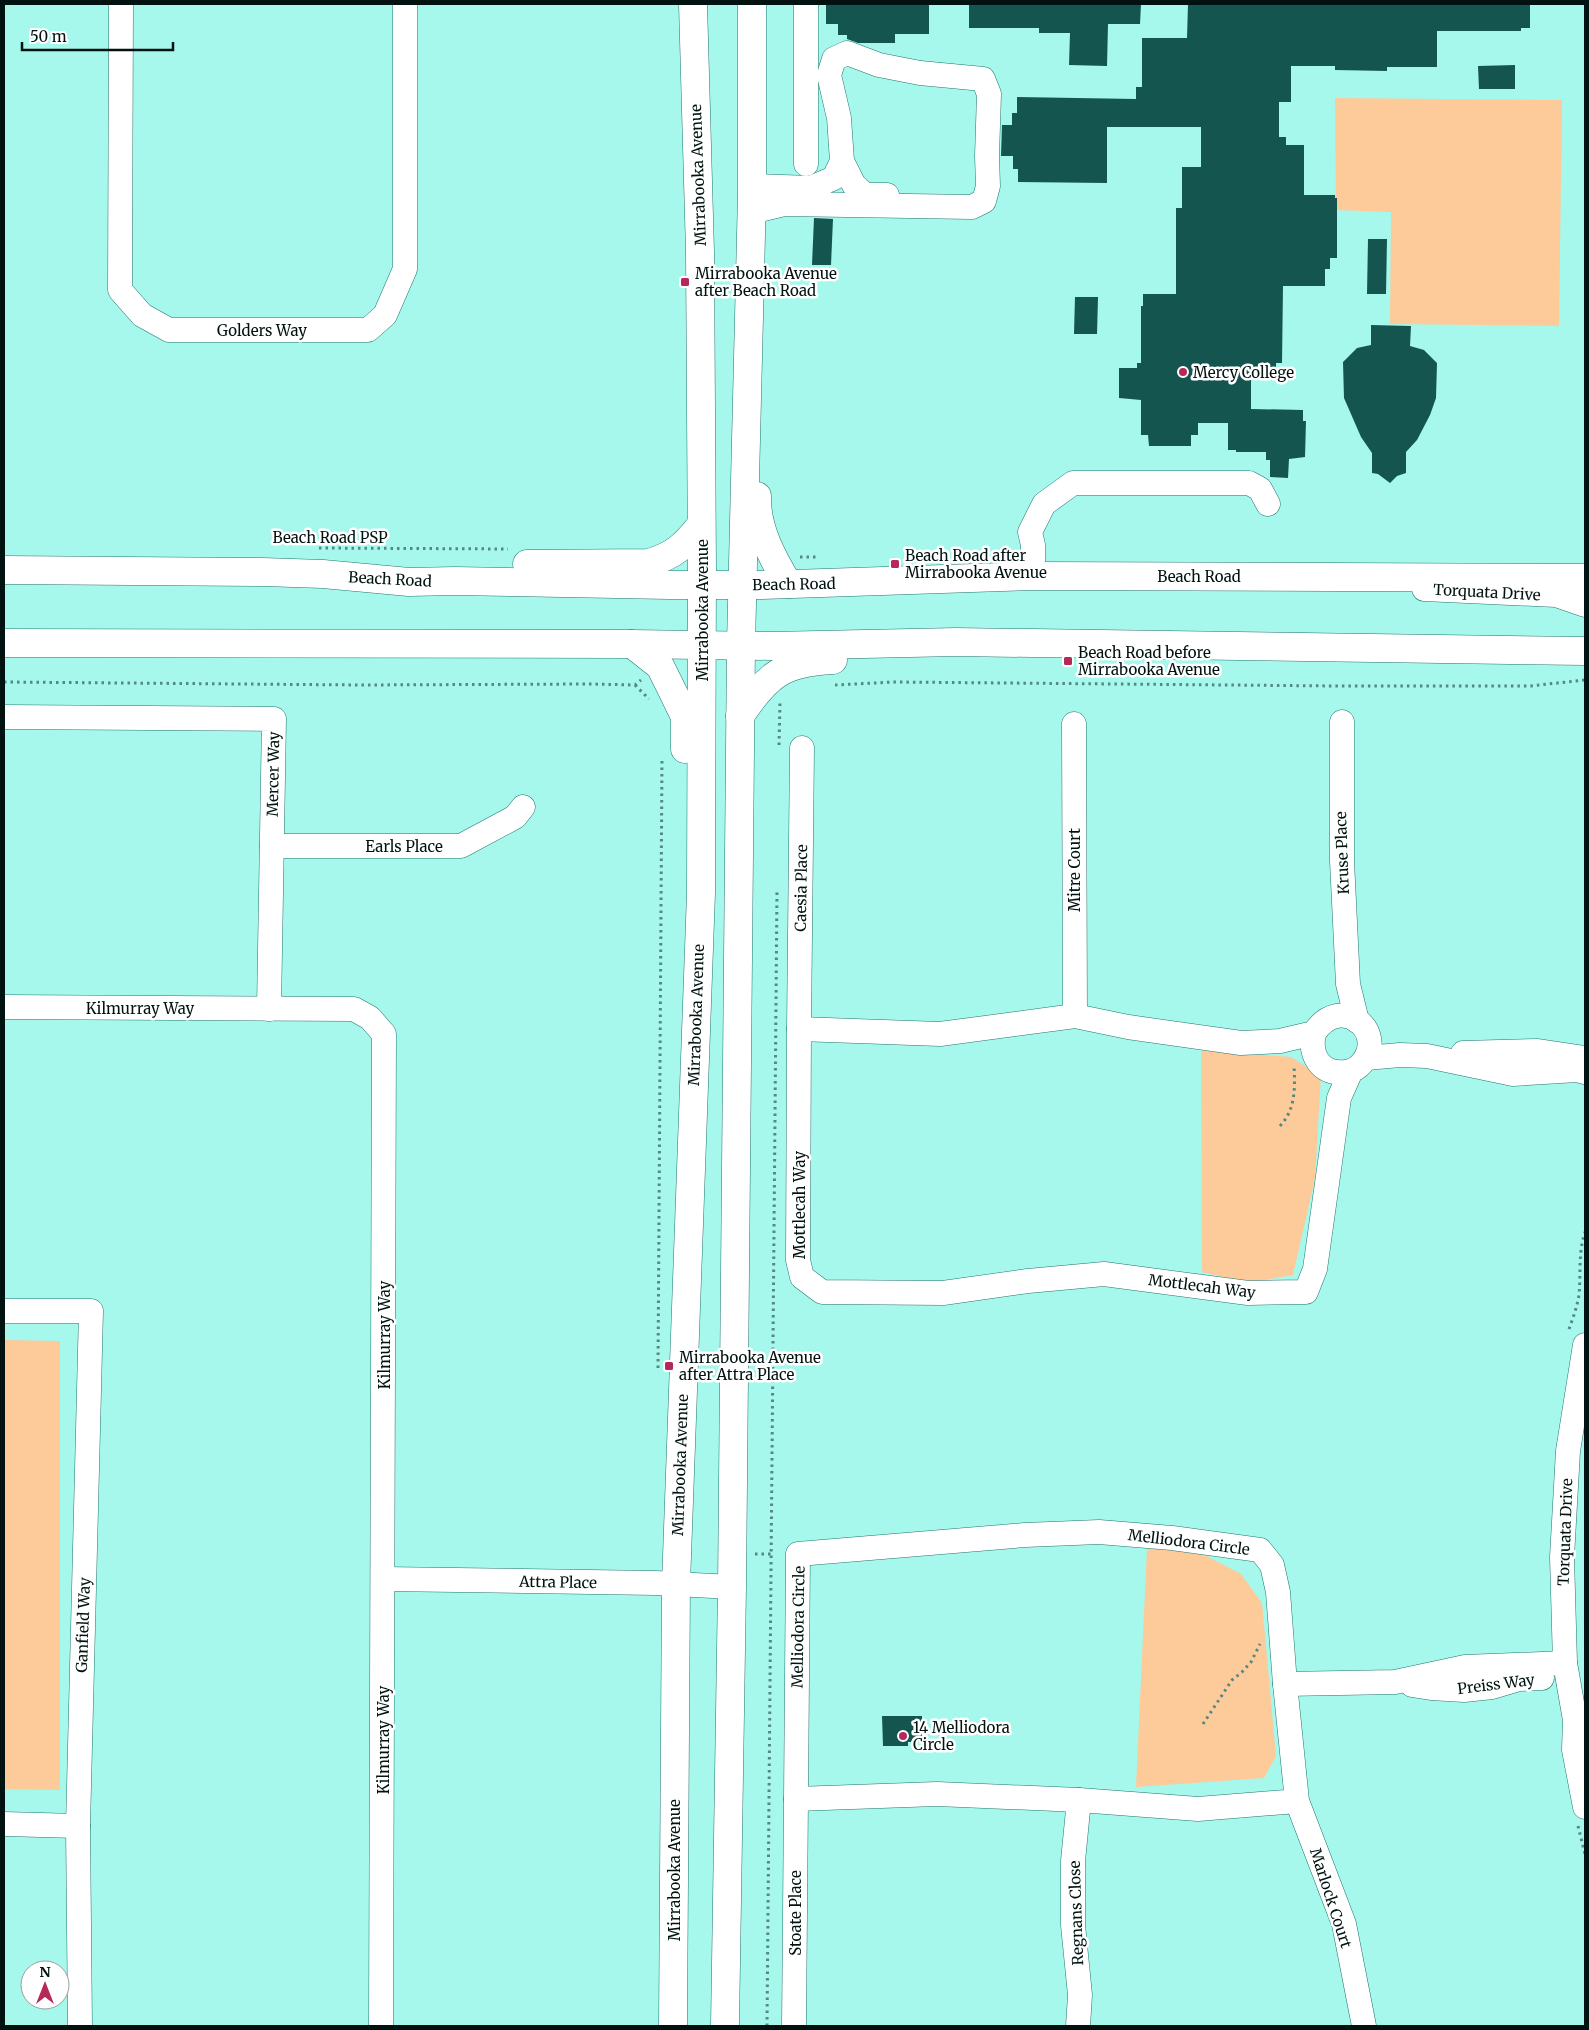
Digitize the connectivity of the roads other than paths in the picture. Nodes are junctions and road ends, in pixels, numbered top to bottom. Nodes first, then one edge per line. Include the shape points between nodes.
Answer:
1 (121, 4) edge
2 (405, 4) edge
3 (693, 4) edge
4 (752, 4) edge
5 (806, 4) edge
6 (806, 39) junction
7 (847, 53) junction
8 (842, 161) junction
9 (806, 164) dead end
10 (751, 199) junction
11 (962, 207) junction
12 (749, 267) junction
13 (1268, 504) dead end
14 (702, 525) junction
15 (4, 570) edge
16 (1033, 576) junction
17 (1390, 577) junction
18 (1585, 578) edge
19 (455, 581) junction
20 (702, 584) junction
21 (788, 584) junction
22 (743, 585) junction
23 (1585, 604) edge
24 (4, 642) edge
25 (956, 642) junction
26 (632, 644) junction
27 (702, 645) junction
28 (741, 645) junction
29 (1585, 651) edge
30 (740, 716) junction
31 (4, 717) edge
32 (1342, 722) dead end
33 (1074, 724) dead end
34 (802, 748) dead end
35 (524, 807) dead end
36 (272, 846) junction
37 (701, 893) junction
38 (1348, 984) junction
39 (4, 1007) edge
40 (269, 1008) junction
41 (1075, 1016) junction
42 (1363, 1027) junction
43 (799, 1029) junction
44 (1322, 1049) junction
45 (1585, 1058) edge
46 (1585, 1072) edge
47 (4, 1311) edge
48 (1585, 1345) edge
49 (384, 1579) junction
50 (676, 1584) junction
51 (732, 1587) junction
52 (1566, 1670) junction
53 (1285, 1684) junction
54 (1575, 1720) junction
55 (1585, 1743) edge
56 (1079, 1800) junction
57 (1296, 1801) junction
58 (796, 1806) junction
59 (1585, 1807) edge
60 (4, 1824) edge
61 (78, 1826) junction
62 (80, 2026) edge
63 (382, 2026) edge
64 (673, 2026) edge
65 (725, 2026) edge
66 (794, 2026) edge
67 (1078, 2026) edge
68 (1364, 2026) edge

1 - 2 street, Golders Way via 120,290 142,315 169,330 368,330 385,315 405,269
3 - 14 main road, Mirrabooka Avenue via 700,252
4 - 10 main road
5 - 6 street
6 - 7 street
6 - 9 street
7 - 8 street via 834,59 829,75 839,118
7 - 11 street via 888,67 983,79 989,94 988,186 984,201 972,207
8 - 10 street via 834,178 811,188
8 - 11 street via 854,185 865,195 946,196
10 - 11 street via 784,204
10 - 12 main road
12 - 21 main road via 759,372 756,513
12 - 22 main road
13 - 16 street via 1260,489 1250,483 1073,483 1044,504 1030,532
14 - 19 main road via 677,551 650,563 510,564
14 - 20 main road, Mirrabooka Avenue
15 - 19 main road, Beach Road via 263,572 410,582
16 - 17 main road, Beach Road
16 - 21 main road, Beach Road
17 - 18 main road, Beach Road
17 - 23 street, Torquata Drive via 1428,590 1556,595
19 - 20 main road, Beach Road
20 - 22 main road, Beach Road
20 - 27 main road, Mirrabooka Avenue
21 - 22 main road, Beach Road
22 - 28 main road
24 - 26 main road
25 - 28 main road
25 - 29 main road
25 - 30 main road via 900,656 807,661 775,674 773,684 755,694
26 - 27 main road
26 - 37 main road via 660,666 684,717 685,849
27 - 28 main road
27 - 37 main road, Mirrabooka Avenue
28 - 30 main road
30 - 51 main road
31 - 36 street, Mercer Way via 274,719
32 - 38 street, Kruse Place via 1342,861
33 - 41 street, Mitre Court
34 - 43 street, Caesia Place
35 - 36 street, Earls Place via 515,817 461,846
36 - 40 street, Mercer Way
37 - 50 main road, Mirrabooka Avenue
38 - 42 street, Kruse Place
38 - 44 street
39 - 40 street, Kilmurray Way
40 - 49 street, Kilmurray Way via 354,1009 370,1018 384,1034
41 - 43 street via 940,1034
41 - 44 street via 1240,1043
42 - 44 street via 1353,1017 1342,1015
42 - 44 street, Mottlecah Way via 1370,1045
42 - 45 street via 1394,1041 1465,1053 1538,1051
43 - 44 street, Mottlecah Way via 798,1260 802,1277 822,1292 943,1293 1104,1274 1248,1293 1306,1292 1315,1269 1339,1098
44 - 46 street via 1427,1056 1513,1074
47 - 61 street, Ganfield Way via 91,1310
48 - 52 street, Torquata Drive via 1567,1461 1562,1557
49 - 50 street, Attra Place
49 - 63 street, Kilmurray Way
50 - 51 street, Attra Place
50 - 64 main road, Mirrabooka Avenue
51 - 65 main road
52 - 53 street, Preiss Way via 1465,1667 1395,1682
52 - 54 street, Torquata Drive
53 - 57 street, Melliodora Circle
53 - 58 street, Melliodora Circle via 1278,1592 1272,1565 1260,1550 1099,1532 1025,1534 798,1554
54 - 55 street, Torquata Drive
54 - 59 street, Torquata Drive via 1574,1750
56 - 57 street via 1198,1809
56 - 58 street via 936,1794
56 - 67 street, Regnans Close via 1073,1861 1073,1925 1080,1995
57 - 68 street, Marlock Court via 1344,1924
58 - 66 street, Stoate Place
60 - 61 street
61 - 62 street, Ganfield Way

